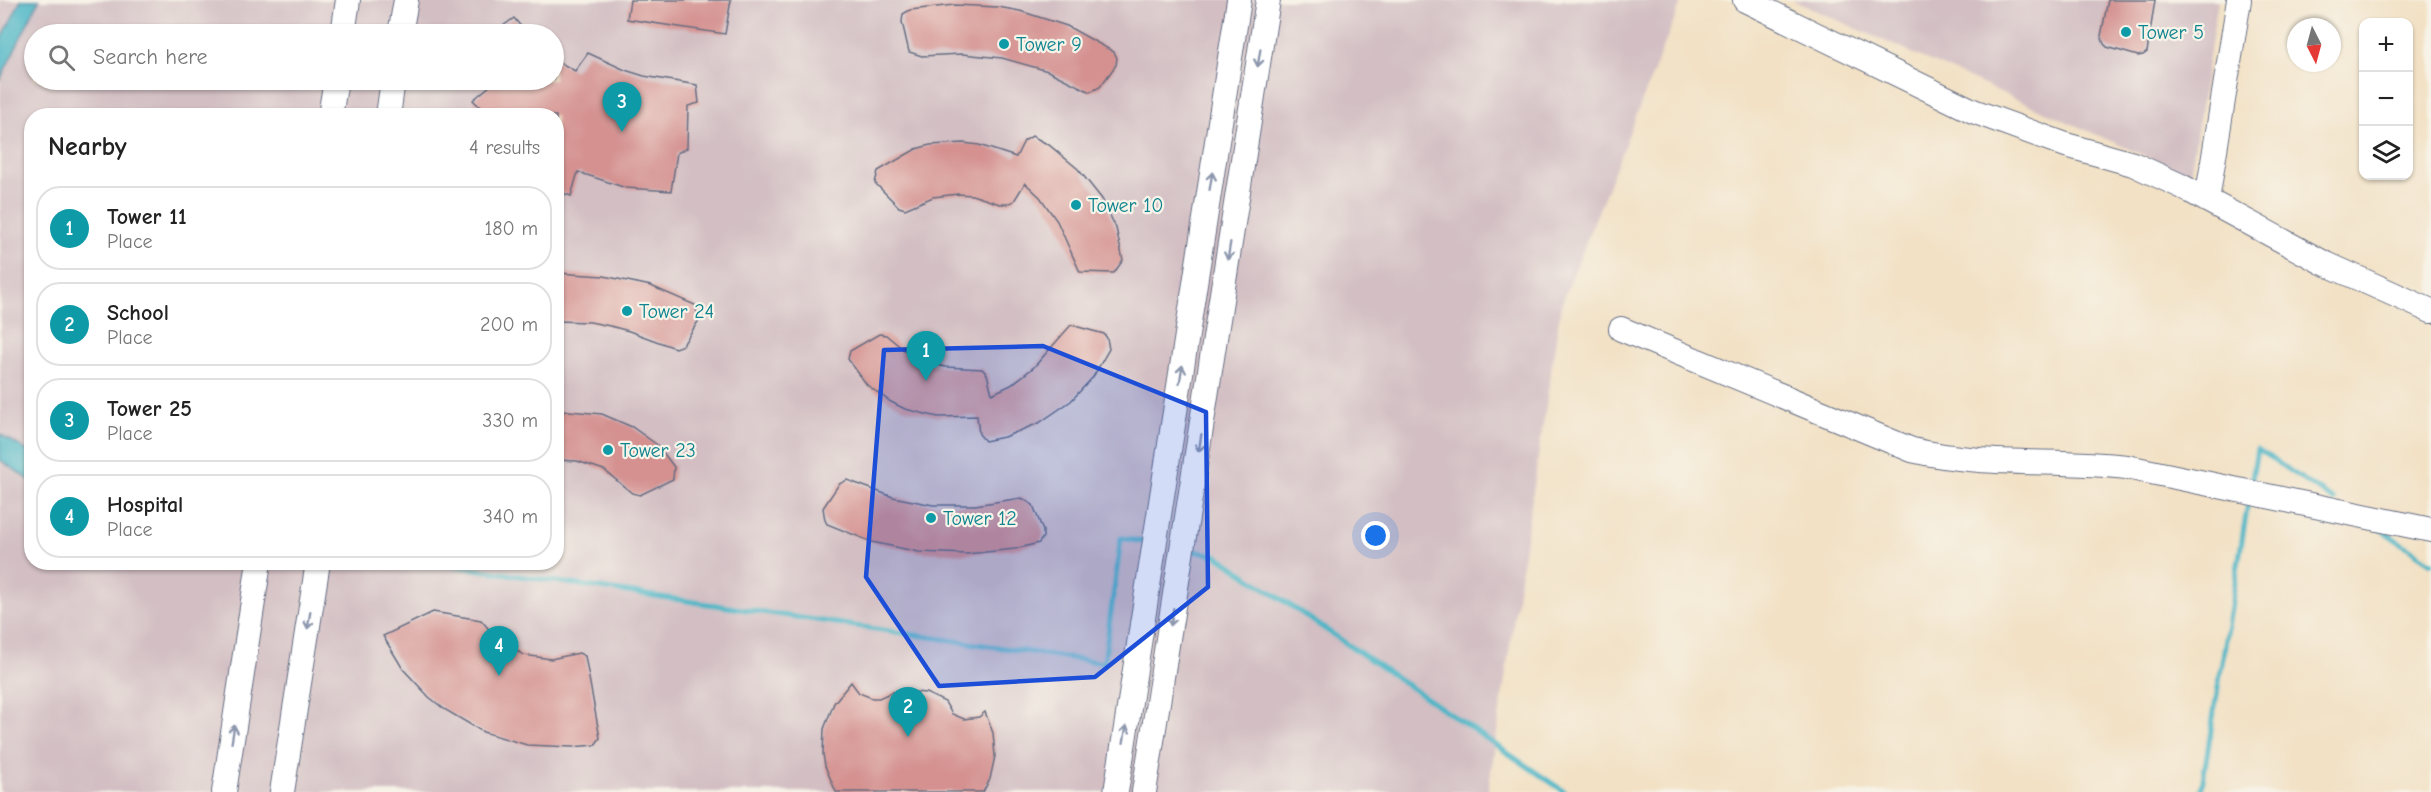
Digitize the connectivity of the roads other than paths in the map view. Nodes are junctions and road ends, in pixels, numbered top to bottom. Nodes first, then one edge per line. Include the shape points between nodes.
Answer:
1 (348, 0) edge
2 (406, 0) edge
3 (1239, 0) edge
4 (1268, 0) edge
5 (1745, 0) edge
6 (2239, 0) edge
7 (344, 24) edge
8 (402, 24) edge
9 (334, 90) edge
10 (392, 90) edge
11 (331, 108) edge
12 (389, 108) edge
13 (2207, 200) junction
14 (2431, 311) edge
15 (1621, 329) dead end
16 (2431, 530) edge
17 (258, 570) edge
18 (317, 570) edge
19 (224, 792) edge
20 (282, 792) edge
21 (1116, 792) edge
22 (1144, 792) edge

1 - 7 street
2 - 8 street
21 -> 3 street
4 -> 22 street
5 - 13 street via 1972,111 2133,164
6 - 13 street
9 - 11 street
10 - 12 street
13 - 14 street via 2322,262
15 - 16 street via 1945,458 2127,466
19 -> 17 street
18 -> 20 street

